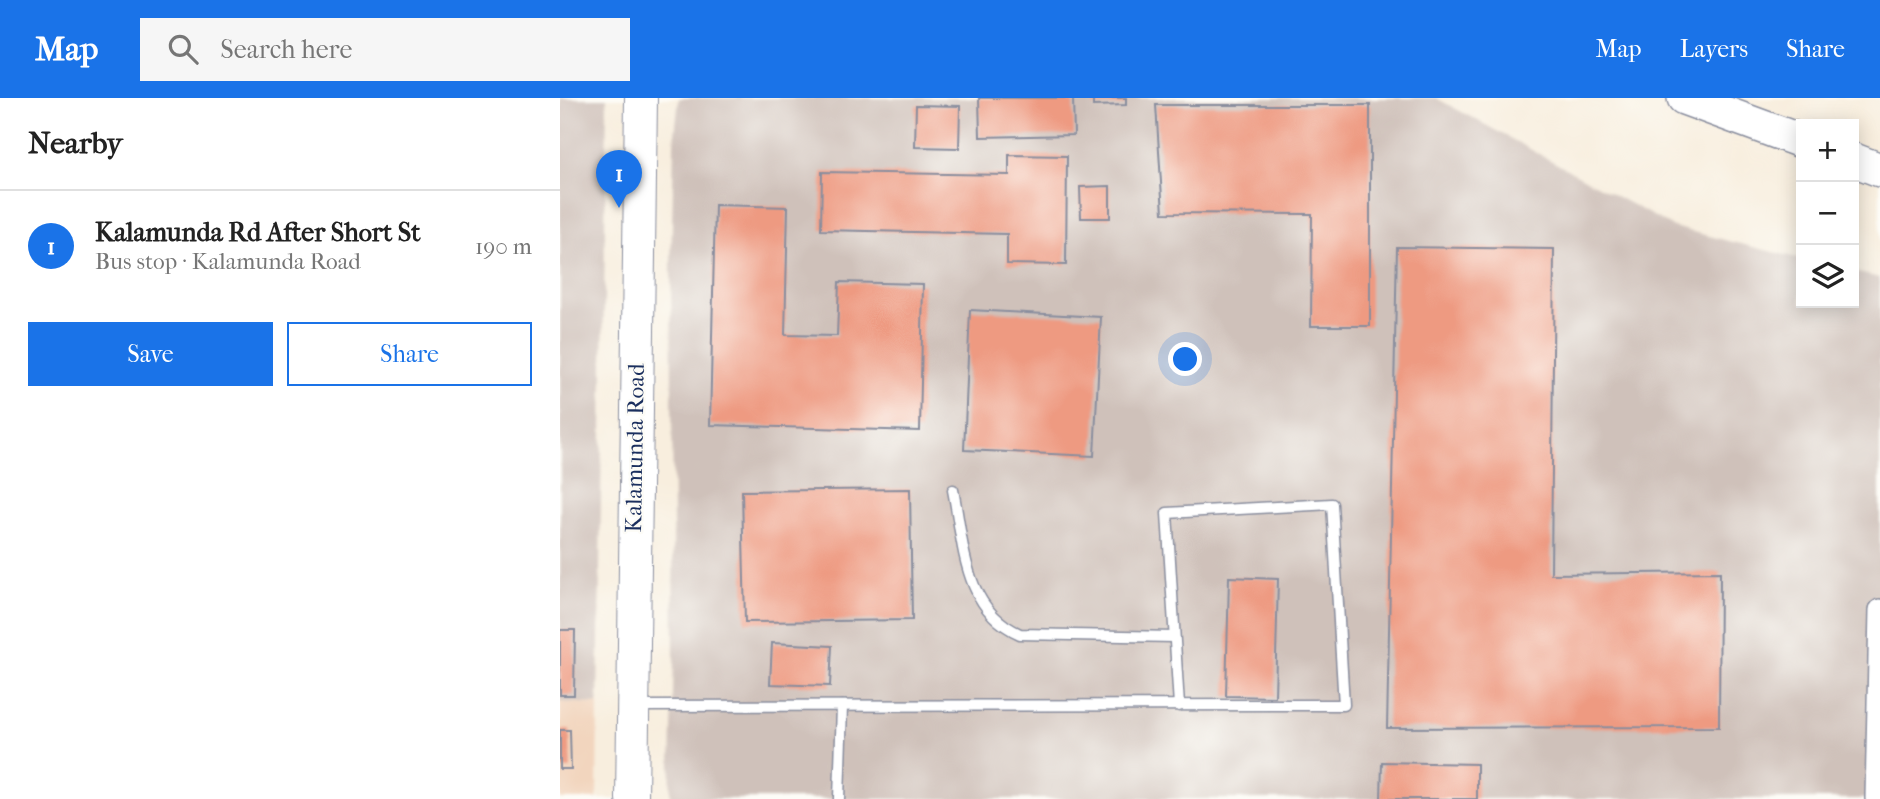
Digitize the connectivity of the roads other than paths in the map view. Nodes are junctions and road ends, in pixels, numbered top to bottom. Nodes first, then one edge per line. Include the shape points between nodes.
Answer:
1 (641, 98) edge
2 (1684, 98) edge
3 (1796, 139) edge
4 (1859, 162) edge
5 (1880, 170) edge
6 (953, 490) dead end
7 (1880, 610) edge
8 (1174, 638) junction
9 (632, 706) junction
10 (842, 706) junction
11 (1179, 706) junction
12 (632, 799) edge
13 (839, 799) edge
14 (1876, 799) edge

1 - 9 main road, Kalamunda Road
2 - 3 highway
4 - 5 highway
6 - 8 lane via 971,584 985,610 1003,626 1020,634
7 - 14 street
8 - 11 lane
8 - 11 lane via 1167,513 1332,504 1344,705
9 - 10 lane
9 - 12 main road, Kalamunda Road
10 - 11 lane
10 - 13 lane

